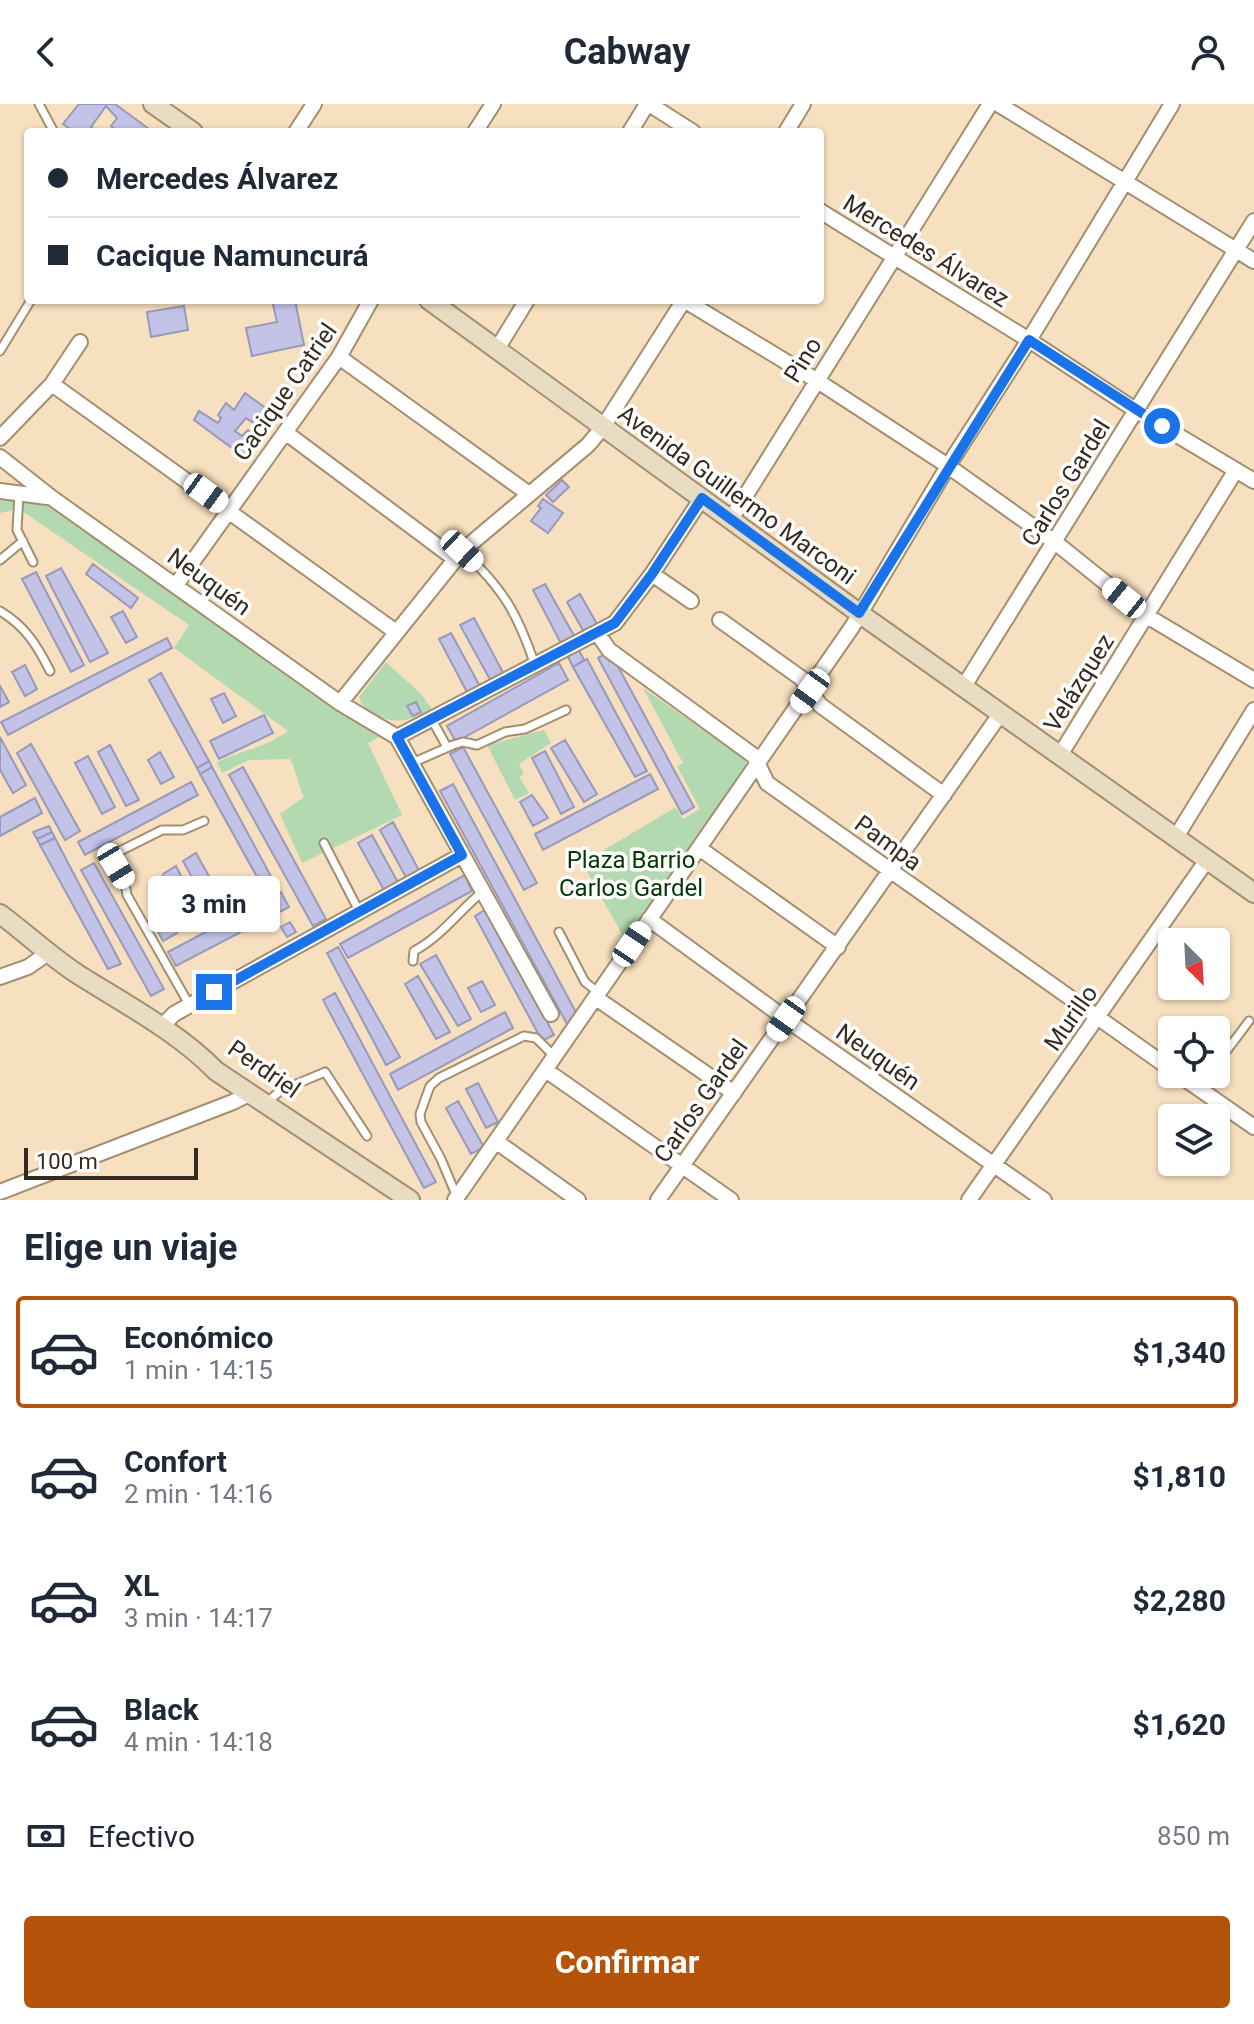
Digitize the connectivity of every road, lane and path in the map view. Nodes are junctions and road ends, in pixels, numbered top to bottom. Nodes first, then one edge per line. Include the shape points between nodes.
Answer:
1 (52, 104) edge
2 (153, 104) edge
3 (314, 104) edge
4 (493, 104) edge
5 (648, 104) edge
6 (803, 104) edge
7 (990, 104) edge
8 (998, 104) edge
9 (1172, 104) edge
10 (40, 106) edge
11 (52, 128) edge
12 (187, 128) edge
13 (299, 128) edge
14 (478, 128) edge
15 (633, 128) edge
16 (687, 128) edge
17 (788, 128) edge
18 (1123, 182) junction
19 (824, 213) edge
20 (1254, 221) edge
21 (1236, 250) junction
22 (893, 256) junction
23 (1254, 261) edge
24 (29, 304) edge
25 (369, 304) edge
26 (435, 304) edge
27 (525, 304) edge
28 (681, 304) edge
29 (691, 304) edge
30 (1029, 340) junction
31 (80, 342) dead end
32 (497, 349) junction
33 (0, 351) edge
34 (339, 357) junction
35 (816, 380) junction
36 (52, 384) junction
37 (1137, 411) junction
38 (603, 427) junction
39 (285, 432) junction
40 (0, 438) edge
41 (0, 457) edge
42 (948, 466) junction
43 (1236, 470) junction
44 (1253, 476) edge
45 (0, 491) edge
46 (19, 492) junction
47 (529, 494) junction
48 (52, 498) junction
49 (702, 498) junction
50 (230, 510) junction
51 (731, 519) junction
52 (23, 541) junction
53 (1056, 543) junction
54 (459, 555) junction
55 (0, 560) edge
56 (33, 562) dead end
57 (652, 574) junction
58 (176, 585) junction
59 (691, 601) dead end
60 (0, 611) edge
61 (859, 613) junction
62 (1147, 616) junction
63 (720, 620) dead end
64 (396, 632) junction
65 (598, 634) junction
66 (535, 665) junction
67 (50, 671) dead end
68 (1254, 680) edge
69 (964, 686) junction
70 (810, 691) junction
71 (340, 703) junction
72 (566, 710) dead end
73 (1254, 710) edge
74 (1001, 713) junction
75 (432, 720) junction
76 (397, 737) junction
77 (447, 747) junction
78 (1060, 755) junction
79 (758, 762) junction
80 (412, 763) junction
81 (944, 795) junction
82 (204, 821) dead end
83 (1176, 837) junction
84 (324, 843) dead end
85 (699, 848) junction
86 (462, 855) junction
87 (1207, 860) junction
88 (890, 872) junction
89 (483, 891) junction
90 (1254, 893) edge
91 (359, 911) junction
92 (6, 919) edge
93 (649, 919) junction
94 (559, 932) dead end
95 (838, 947) junction
96 (48, 953) junction
97 (413, 961) dead end
98 (0, 977) edge
99 (105, 990) junction
100 (598, 996) junction
101 (190, 1006) junction
102 (551, 1014) dead end
103 (1098, 1018) junction
104 (786, 1019) junction
105 (1249, 1021) dead end
106 (160, 1028) junction
107 (1230, 1046) edge
108 (201, 1056) junction
109 (1158, 1060) edge
110 (551, 1064) junction
111 (1199, 1088) edge
112 (734, 1093) junction
113 (249, 1094) junction
114 (272, 1098) junction
115 (297, 1123) junction
116 (1254, 1127) edge
117 (367, 1136) dead end
118 (497, 1142) junction
119 (994, 1165) junction
120 (682, 1166) junction
121 (2, 1191) edge
122 (456, 1198) edge
123 (410, 1200) edge
124 (578, 1200) edge
125 (658, 1200) edge
126 (731, 1200) edge
127 (969, 1200) edge
128 (1044, 1200) edge

1 - 10 lane
2 - 12 main road
3 - 13 street
4 - 14 street
5 - 15 street
5 - 16 street
6 - 17 street
7 - 22 street, Pino
8 - 18 street
9 - 18 street
10 - 11 lane
18 - 21 street
18 - 30 street
19 - 22 street, Mercedes Álvarez
20 - 21 street, Carlos Gardel
21 - 23 street
21 - 37 street, Carlos Gardel
22 - 30 street, Mercedes Álvarez
22 - 35 street, Pino
24 - 33 lane
25 - 34 street, Cacique Catriel
26 - 32 main road, Avenida Guillermo Marconi
27 - 32 street
28 - 38 street
29 - 35 street
30 - 37 street, Mercedes Álvarez
30 - 42 street
31 - 36 street
32 - 38 main road, Avenida Guillermo Marconi
34 - 39 street, Cacique Catriel
34 - 47 street
35 - 42 street
35 - 51 street, Pino
36 - 40 street
36 - 50 street
37 - 43 street, Mercedes Álvarez
37 - 53 street, Carlos Gardel
38 - 47 street
38 - 49 main road, Avenida Guillermo Marconi
39 - 50 street, Cacique Catriel
39 - 54 street
41 - 48 street, Neuquén
42 - 53 street
42 - 61 street
43 - 44 street, Mercedes Álvarez
43 - 62 street, Velázquez
45 - 46 street
46 - 48 street
46 - 52 lane via 17,530
47 - 54 street
48 - 58 street, Neuquén
49 - 51 main road, Avenida Guillermo Marconi
49 - 57 street
50 - 58 street, Cacique Catriel
50 - 64 street
51 - 61 main road, Avenida Guillermo Marconi
52 - 55 lane
52 - 56 lane
53 - 62 street
53 - 69 street, Carlos Gardel
54 - 64 street
54 - 66 lane via 501,591
57 - 59 street
57 - 65 street via 622,616
58 - 71 street, Neuquén
60 - 67 lane via 37,644
61 - 69 main road, Avenida Guillermo Marconi
61 - 70 street
62 - 68 street
62 - 78 street, Velázquez
63 - 70 street via 801,678
64 - 71 street
65 - 66 street
65 - 79 street, Pampa via 609,650
66 - 75 street
69 - 74 main road, Avenida Guillermo Marconi
70 - 79 street
70 - 81 street via 820,705
71 - 76 street, Neuquén
72 - 77 lane via 477,745
73 - 83 street
74 - 78 main road, Avenida Guillermo Marconi
74 - 81 street, Carlos Gardel
75 - 76 street
75 - 77 lane
76 - 80 street
77 - 80 lane
78 - 83 main road, Avenida Guillermo Marconi
79 - 85 street
79 - 88 street, Pampa via 767,783
80 - 86 street
81 - 88 street, Carlos Gardel
82 - 101 lane via 179,831 162,830 112,855 127,895
83 - 87 main road, Avenida Guillermo Marconi
84 - 91 lane
85 - 93 street
85 - 95 street
86 - 89 street
86 - 91 street
87 - 90 main road, Avenida Guillermo Marconi
87 - 103 street, Murillo
88 - 95 street, Carlos Gardel
88 - 103 street, Pampa
89 - 97 lane via 446,930 414,951
89 - 102 street
91 - 101 street
92 - 96 main road
92 - 99 main road via 50,940
93 - 100 street
93 - 104 street, Neuquén
94 - 100 lane
95 - 104 street, Carlos Gardel
96 - 98 street
96 - 99 main road
99 - 106 main road
100 - 110 street
100 - 112 street
101 - 106 street
103 - 109 street, Pampa
103 - 119 street, Murillo
104 - 112 street, Carlos Gardel
104 - 119 street, Neuquén
105 - 107 lane
106 - 108 main road
108 - 113 main road
108 - 114 main road, Perdriel
110 - 118 street
110 - 120 street
110 - 122 lane via 543,1042 524,1036 430,1086 421,1122
111 - 116 street
112 - 120 street, Carlos Gardel
113 - 115 main road
113 - 121 street
114 - 115 main road, Perdriel
114 - 117 lane via 325,1072
115 - 123 main road
118 - 122 street
118 - 124 street
119 - 127 street, Murillo
119 - 128 street, Neuquén
120 - 125 street, Carlos Gardel
120 - 126 street

